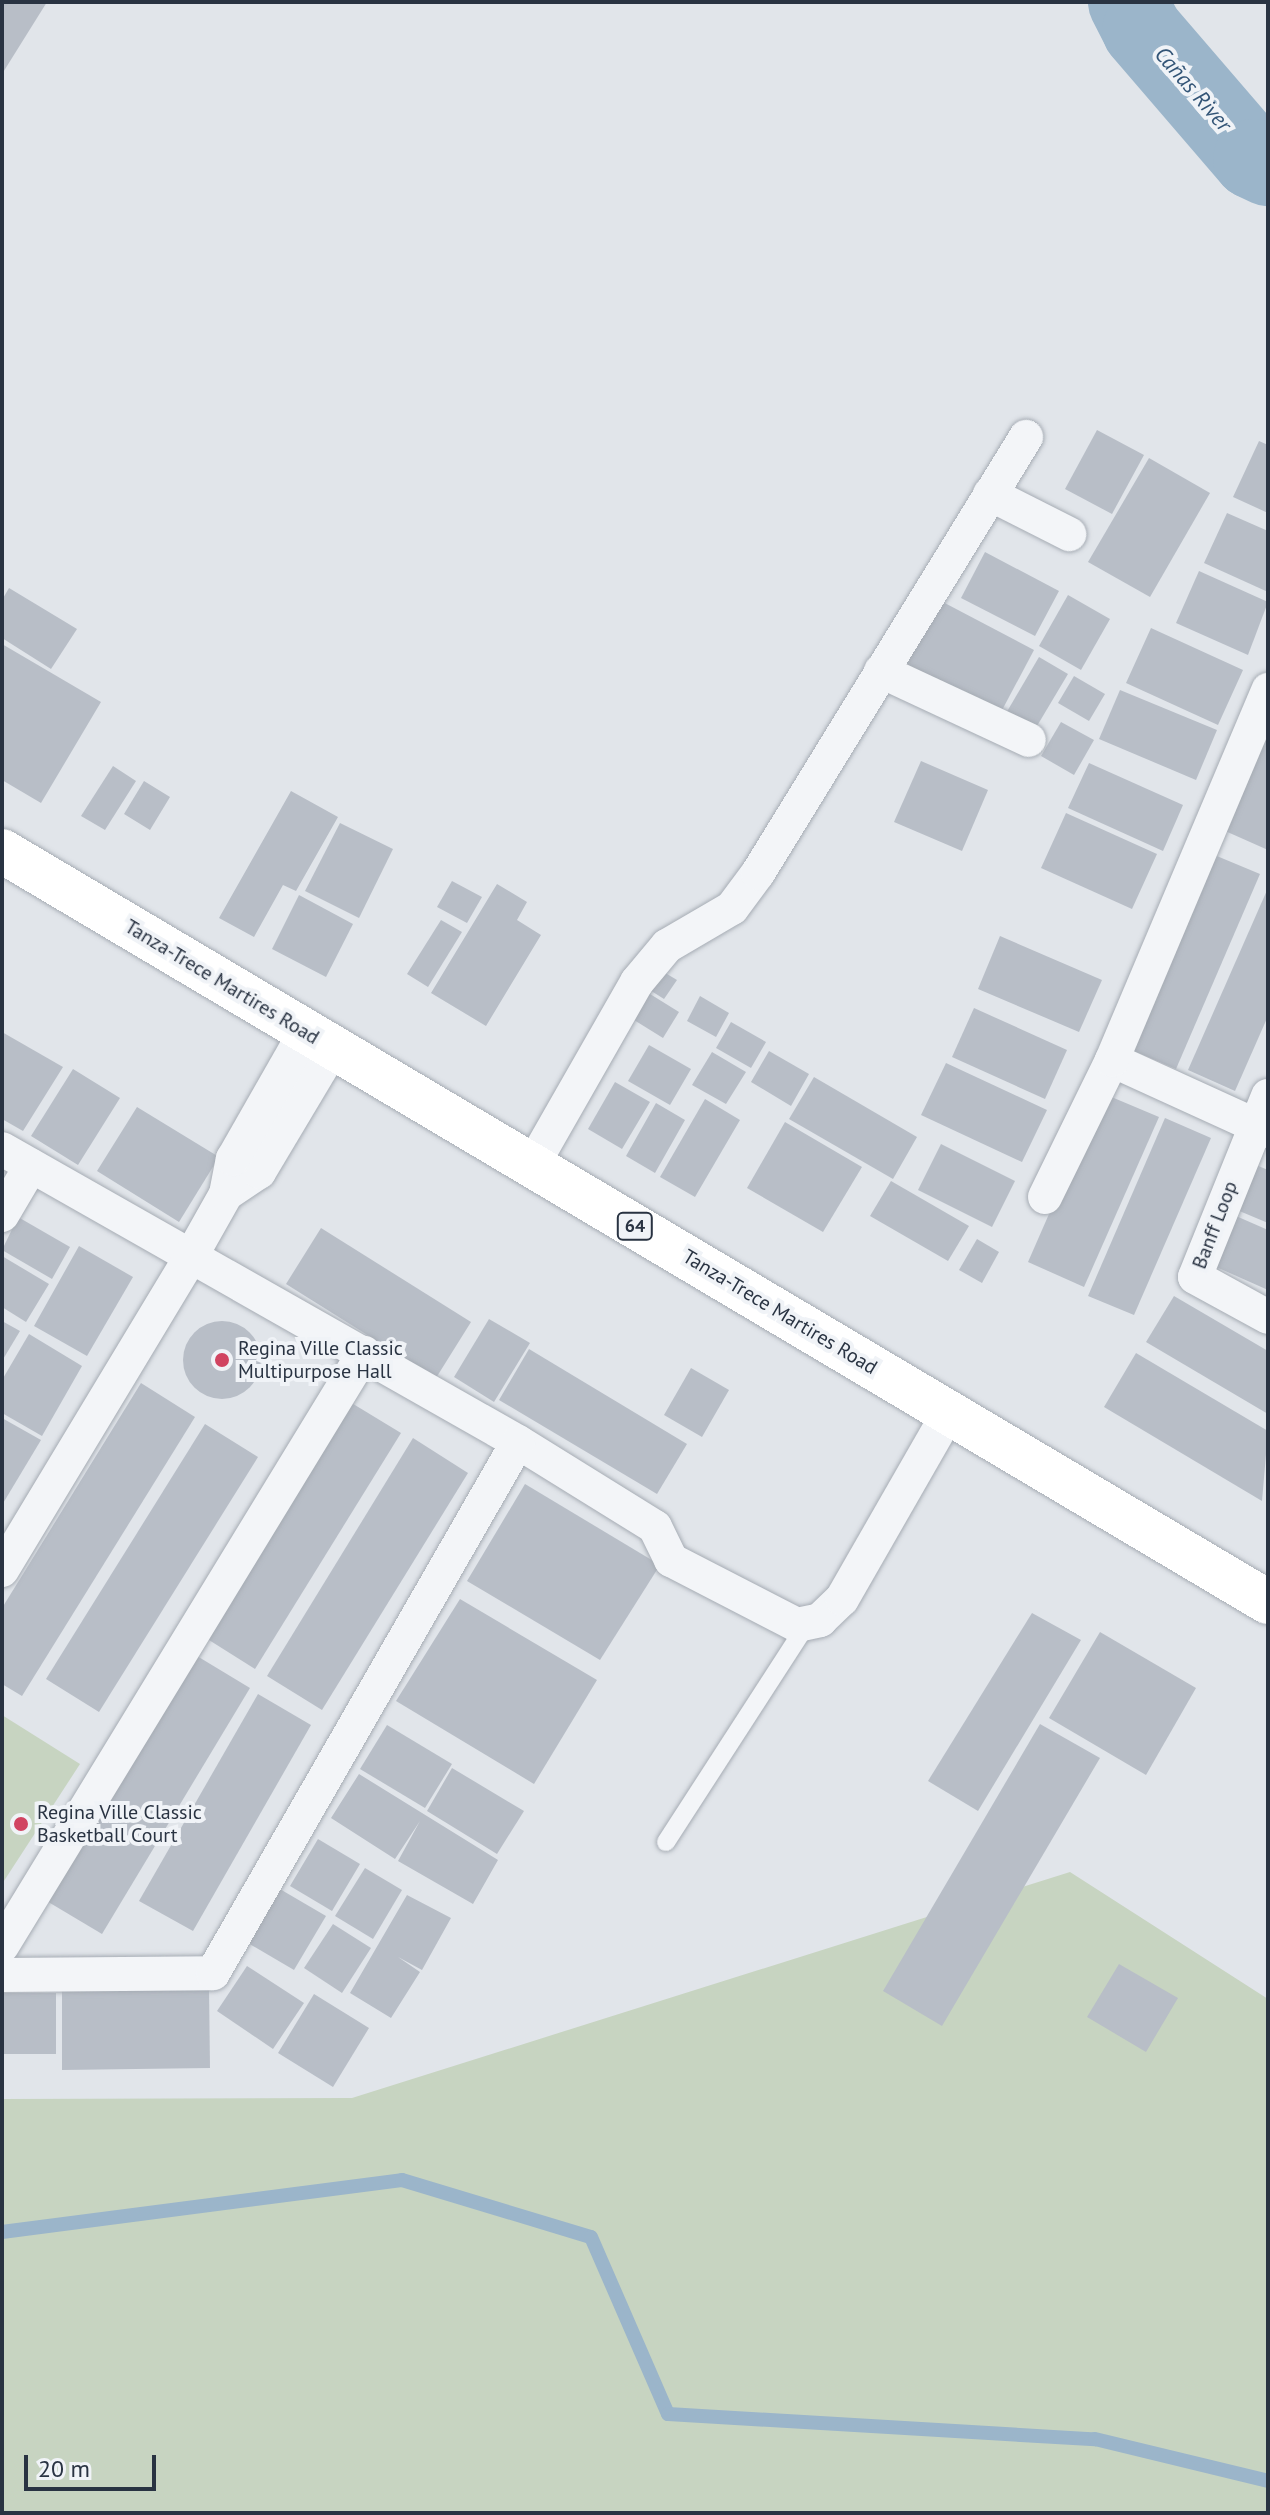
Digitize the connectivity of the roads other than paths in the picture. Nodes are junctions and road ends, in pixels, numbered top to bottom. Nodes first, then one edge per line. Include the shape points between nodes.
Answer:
1 (1026, 437) dead end
2 (990, 494) junction
3 (1069, 534) dead end
4 (881, 671) junction
5 (1268, 690) edge
6 (1029, 740) dead end
7 (2, 851) edge
8 (320, 1039) junction
9 (1112, 1060) junction
10 (1264, 1117) edge
11 (17, 1158) edge
12 (532, 1166) junction
13 (1045, 1197) dead end
14 (2, 1215) edge
15 (190, 1258) junction
16 (1268, 1317) edge
17 (364, 1353) junction
18 (949, 1412) junction
19 (518, 1442) junction
20 (2, 1570) edge
21 (1265, 1593) edge
22 (807, 1624) junction
23 (666, 1842) dead end
24 (2, 1946) edge
25 (2, 1975) edge

1 - 2 street
2 - 3 street
2 - 4 street
4 - 6 street
4 - 12 street via 732,908 667,946 637,982
5 - 9 street
7 - 8 main road, Tanza-Trece Martires Road / 64
8 - 12 main road, Tanza-Trece Martires Road / 64
8 - 15 street via 233,1159 226,1194
9 - 10 street
9 - 13 street
10 - 16 street, Banff Loop via 1195,1277
11 - 14 street
11 - 15 street
12 - 18 main road, Tanza-Trece Martires Road / 64
15 - 17 street
15 - 20 street
17 - 19 street
17 - 24 street
18 - 21 main road, Tanza-Trece Martires Road / 64
18 - 22 street via 842,1599
19 - 22 street via 655,1527 671,1560 781,1619
19 - 25 street via 213,1973
22 - 23 lane

